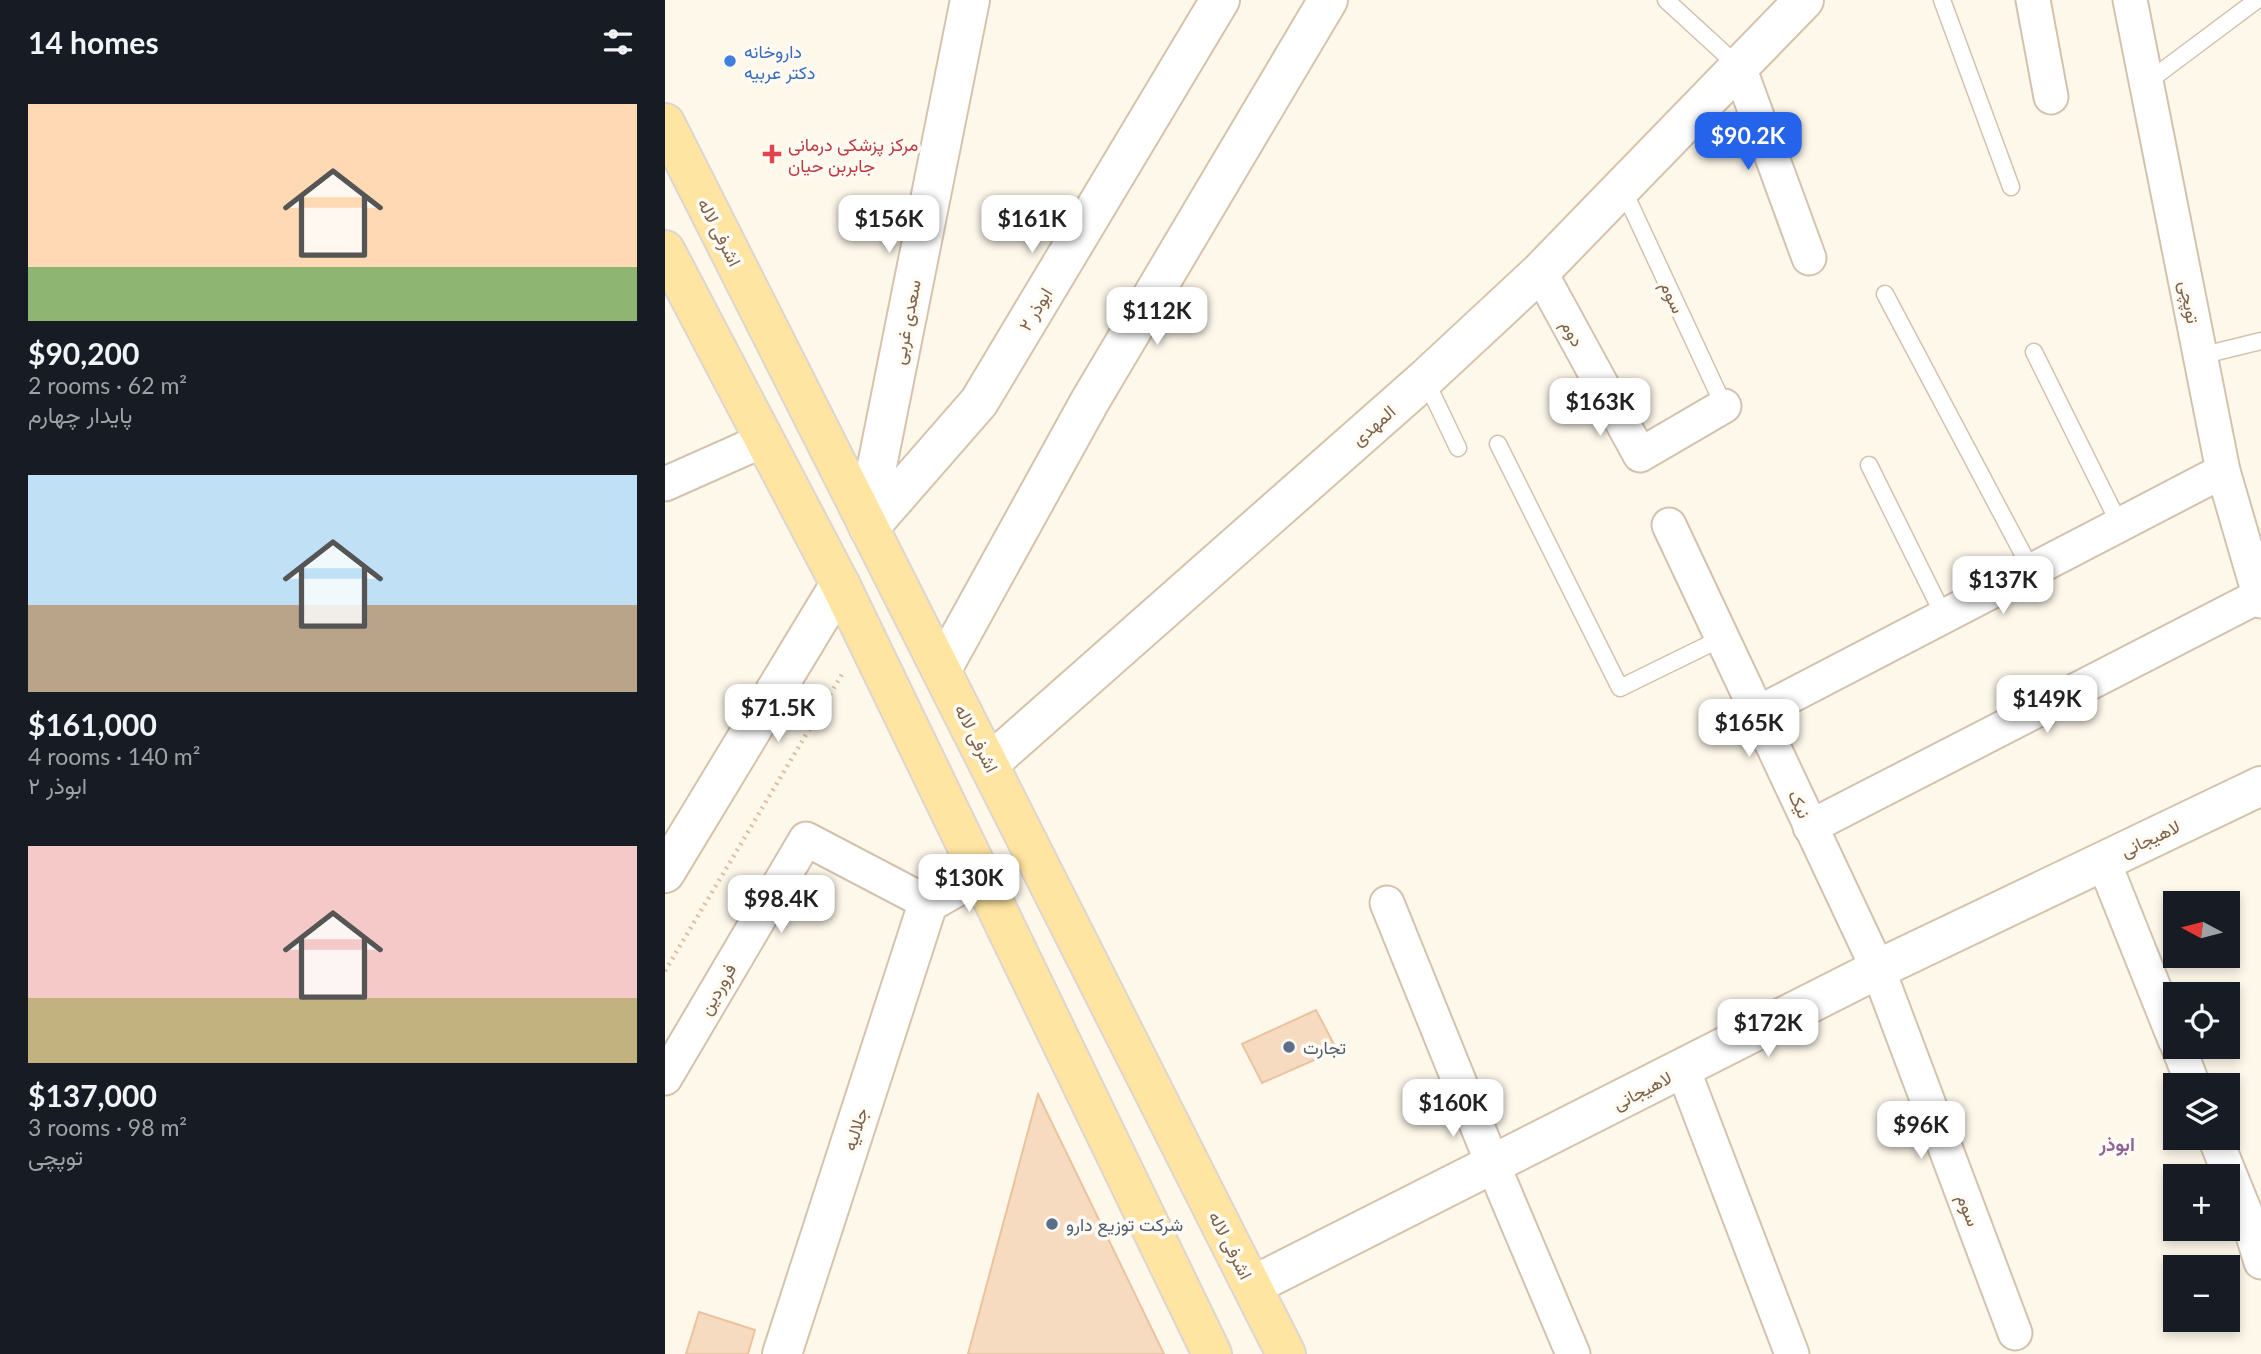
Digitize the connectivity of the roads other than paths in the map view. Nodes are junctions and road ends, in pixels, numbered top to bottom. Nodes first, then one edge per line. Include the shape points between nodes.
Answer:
1 (970, 0) edge
2 (1220, 0) edge
3 (1328, 0) edge
4 (1666, 0) edge
5 (1804, 0) edge
6 (1942, 0) edge
7 (2033, 0) edge
8 (2130, 0) edge
9 (2257, 0) edge
10 (1739, 67) junction
11 (2146, 83) junction
12 (2051, 97) dead end
13 (665, 123) edge
14 (1622, 187) junction
15 (2011, 187) dead end
16 (665, 250) edge
17 (1808, 258) dead end
18 (1540, 272) junction
19 (1885, 294) dead end
20 (2261, 341) edge
21 (2034, 352) dead end
22 (2200, 356) junction
23 (1425, 379) junction
24 (1724, 406) joint
25 (764, 440) junction
26 (1498, 444) dead end
27 (1458, 448) dead end
28 (1869, 465) dead end
29 (2223, 471) junction
30 (665, 484) edge
31 (2120, 524) junction
32 (867, 525) junction
33 (1669, 525) dead end
34 (2032, 571) junction
35 (840, 584) junction
36 (2260, 599) edge
37 (1944, 616) junction
38 (1722, 638) junction
39 (942, 669) junction
40 (1758, 713) junction
41 (989, 763) junction
42 (2261, 786) edge
43 (1810, 827) junction
44 (2103, 860) junction
45 (665, 873) edge
46 (979, 874) junction
47 (1387, 903) dead end
48 (928, 904) junction
49 (1878, 969) junction
50 (2163, 1010) edge
51 (1683, 1069) junction
52 (665, 1078) edge
53 (2221, 1150) edge
54 (1493, 1165) junction
55 (2254, 1218) edge
56 (2261, 1262) edge
57 (1252, 1286) junction
58 (2015, 1334) dead end
59 (782, 1354) edge
60 (1212, 1354) edge
61 (1286, 1354) edge
62 (1573, 1354) edge
63 (1792, 1354) edge

1 - 32 street, سعدی غربی
2 - 32 street, ابوذر ۲ via 979,402
3 - 39 street via 1090,401
4 - 10 lane
5 - 10 street, المهدی
6 - 15 lane
7 - 12 street
8 - 11 street, توپچی
9 - 11 lane
10 - 14 street, المهدی
10 - 17 street
11 - 22 street, توپچی
13 - 32 main road, اشرفی لاله
14 - 18 street, المهدی
14 - 24 lane, سوم
16 - 25 main road
18 - 23 street, المهدی
18 - 24 street, دوم via 1640,455
19 - 34 lane
20 - 22 lane
21 - 31 lane
22 - 29 street, توپچی
23 - 27 lane
23 - 41 street, المهدی
25 - 30 street
25 - 35 main road
26 - 38 lane via 1620,688
28 - 37 lane
29 - 31 street
29 - 36 street, توپچی
31 - 34 street
32 - 39 main road, اشرفی لاله
33 - 38 street, نیک
34 - 37 street
35 - 45 street
35 - 46 main road
36 - 43 street
37 - 40 street
38 - 40 street, نیک
39 - 41 main road, اشرفی لاله
40 - 43 street, نیک
41 - 57 main road, اشرفی لاله
42 - 44 street, لاهیجانی
43 - 49 street, نیک
44 - 49 street, لاهیجانی
44 - 50 street
46 - 48 street
46 - 60 main road
47 - 54 street
48 - 52 street, فروردین via 806,839
48 - 59 street, جلالیه
49 - 51 street, لاهیجانی
49 - 58 street, سوم
51 - 54 street, لاهیجانی
51 - 63 street
53 - 55 street
54 - 57 street, لاهیجانی
54 - 62 street
55 - 56 street
57 - 61 main road, اشرفی لاله

